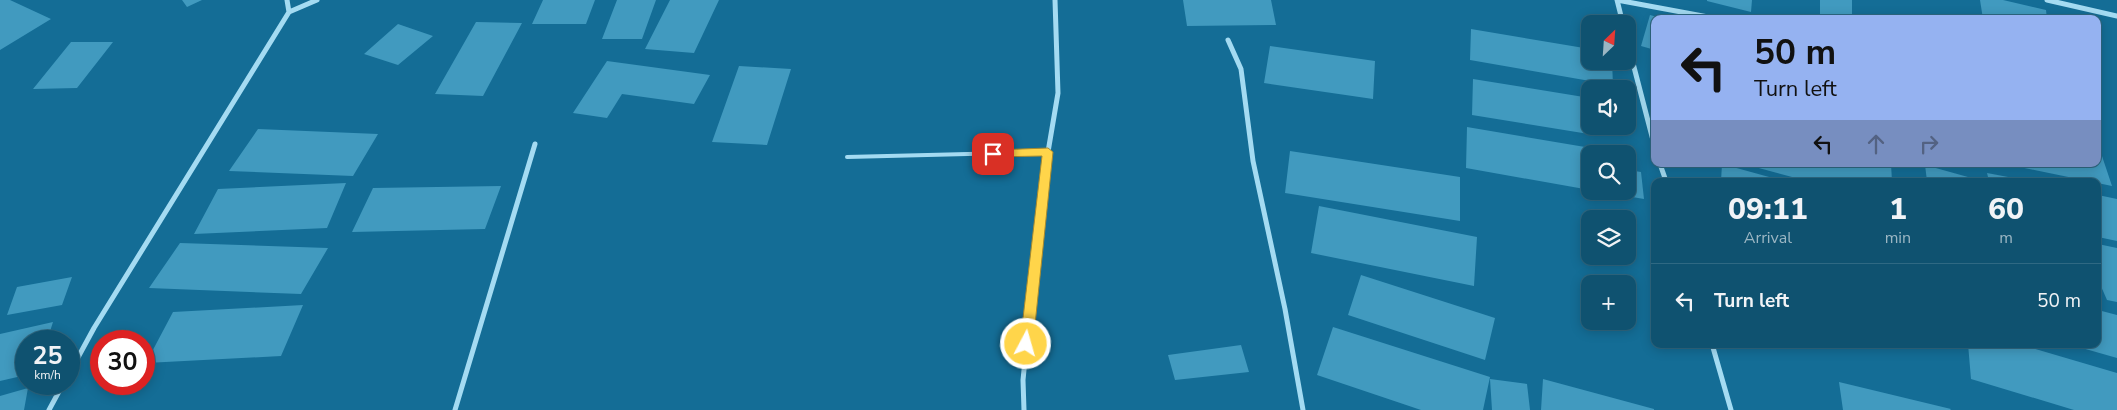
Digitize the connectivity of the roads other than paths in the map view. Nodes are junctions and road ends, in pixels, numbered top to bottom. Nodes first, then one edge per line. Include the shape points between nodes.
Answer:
1 (287, 0) edge
2 (317, 0) edge
3 (1055, 0) edge
4 (1617, 0) edge
5 (2047, 0) edge
6 (289, 12) junction
7 (1621, 15) edge
8 (1698, 15) edge
9 (2117, 16) edge
10 (1228, 40) dead end
11 (1634, 70) edge
12 (1651, 135) edge
13 (535, 144) dead end
14 (1048, 152) junction
15 (847, 157) dead end
16 (1713, 348) edge
17 (80, 354) edge
18 (57, 395) edge
19 (48, 410) edge
20 (455, 410) edge
21 (1024, 410) edge
22 (1302, 410) edge
23 (1731, 410) edge

1 - 6 street
2 - 6 street
3 - 14 street via 1058,93
4 - 7 street
4 - 8 street
5 - 9 street
6 - 17 street
10 - 22 street via 1241,69 1253,161
11 - 12 street
13 - 20 street
14 - 15 lane
14 - 21 street via 1023,380
16 - 23 street
18 - 19 street

